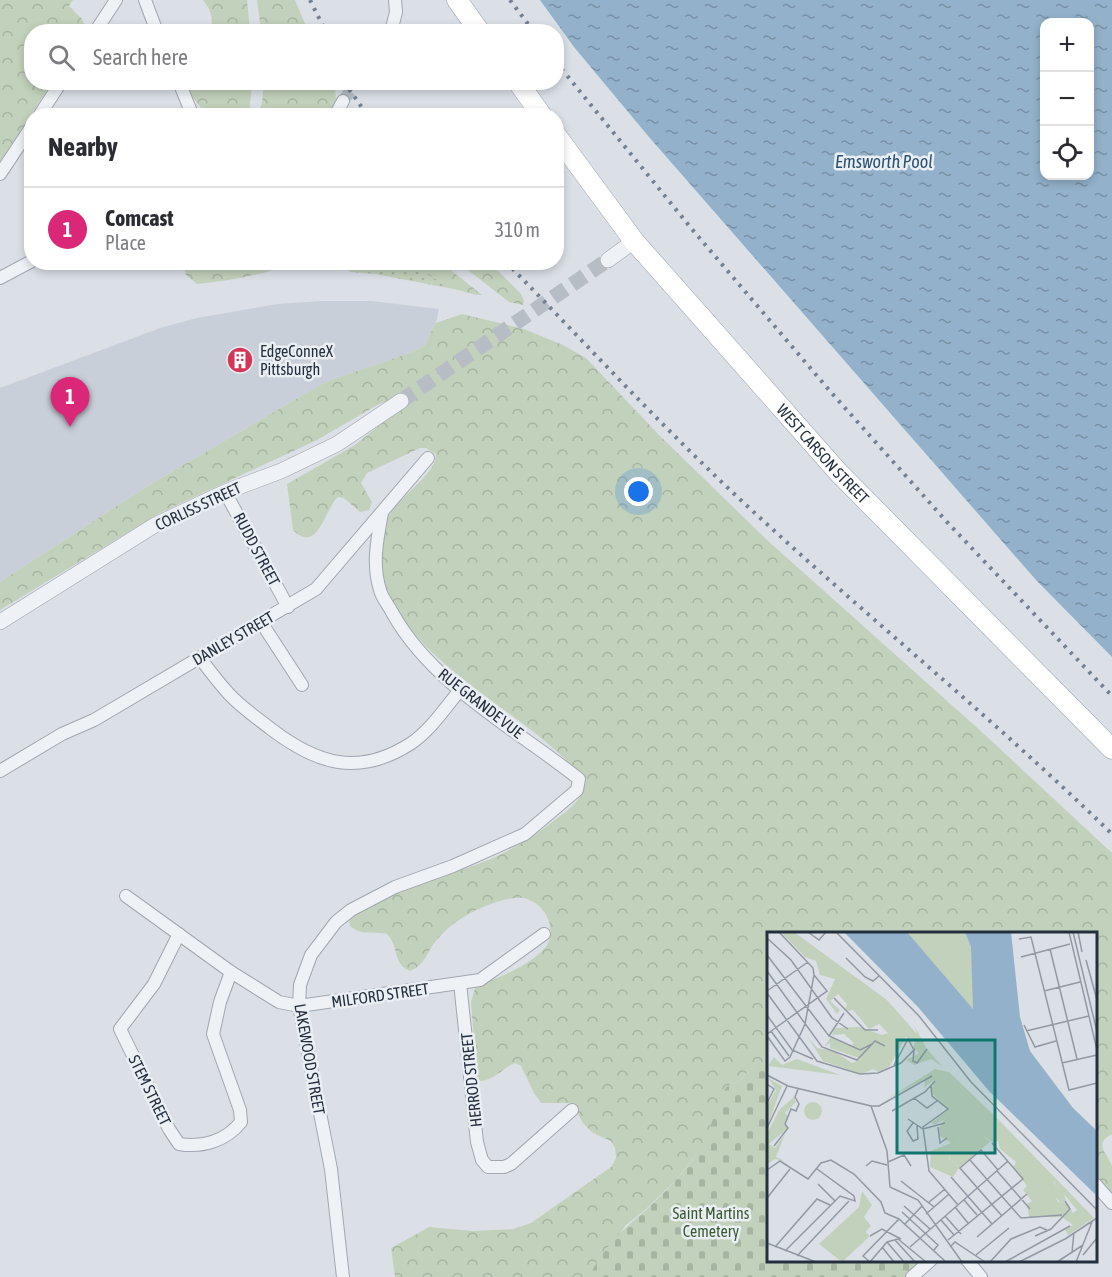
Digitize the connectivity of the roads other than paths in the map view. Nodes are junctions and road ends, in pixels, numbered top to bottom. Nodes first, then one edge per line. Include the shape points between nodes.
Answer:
1 (116, 0) edge
2 (145, 0) edge
3 (395, 0) edge
4 (457, 0) edge
5 (100, 24) edge
6 (155, 24) edge
7 (393, 24) edge
8 (474, 24) edge
9 (56, 90) edge
10 (182, 90) edge
11 (524, 90) edge
12 (343, 101) tunnel mouth
13 (44, 108) edge
14 (189, 108) edge
15 (339, 108) edge
16 (536, 108) edge
17 (24, 138) edge
18 (564, 146) edge
19 (0, 174) edge
20 (634, 241) junction
21 (609, 260) tunnel mouth
22 (24, 265) edge
23 (0, 278) edge
24 (400, 401) tunnel mouth
25 (428, 458) dead end
26 (225, 492) junction
27 (382, 513) junction
28 (288, 607) junction
29 (0, 622) edge
30 (261, 622) junction
31 (200, 658) junction
32 (302, 685) dead end
33 (460, 690) junction
34 (1112, 750) edge
35 (0, 771) edge
36 (579, 779) joint
37 (126, 897) dead end
38 (179, 934) junction
39 (544, 934) dead end
40 (231, 972) junction
41 (460, 983) junction
42 (299, 1006) junction
43 (572, 1110) dead end
44 (1097, 1187) edge
45 (1112, 1203) edge
46 (930, 1262) edge
47 (969, 1262) edge
48 (343, 1277) edge
49 (912, 1277) edge
50 (981, 1277) edge

1 - 5 street
2 - 6 street
3 - 7 street
4 - 8 main road
9 - 13 street
10 - 14 street
11 - 16 main road
12 - 15 street
17 - 19 street
18 - 20 main road, WEST CARSON STREET
20 - 21 street
20 - 34 main road, WEST CARSON STREET via 838,472
22 - 23 street
24 - 26 street, CORLISS STREET via 337,444
25 - 27 street, DANLEY STREET
26 - 28 street, RUDD STREET
26 - 29 street, CORLISS STREET via 155,525
27 - 28 street, DANLEY STREET via 316,589
27 - 33 street, RUE GRANDE VUE via 374,556 380,591 402,630
28 - 30 street, DANLEY STREET
30 - 31 street, DANLEY STREET
30 - 32 street
31 - 33 street via 230,695 288,742 322,759 349,764 373,762 412,743
31 - 35 street, DANLEY STREET
33 - 36 street, RUE GRANDE VUE
36 - 42 street, LAKEWOOD STREET via 577,790 525,834 395,887 336,922 311,955 300,985
37 - 38 street
38 - 40 street
38 - 40 street, STEM STREET via 154,984 120,1029 179,1144 196,1147 215,1141 241,1122 213,1034
39 - 41 street, MILFORD STREET via 480,980
40 - 42 street via 279,1002
41 - 42 street, MILFORD STREET
41 - 43 street, HERROD STREET via 477,1142 488,1167 511,1164
42 - 48 street, LAKEWOOD STREET via 331,1169
44 - 45 street
46 - 49 street
47 - 50 street

